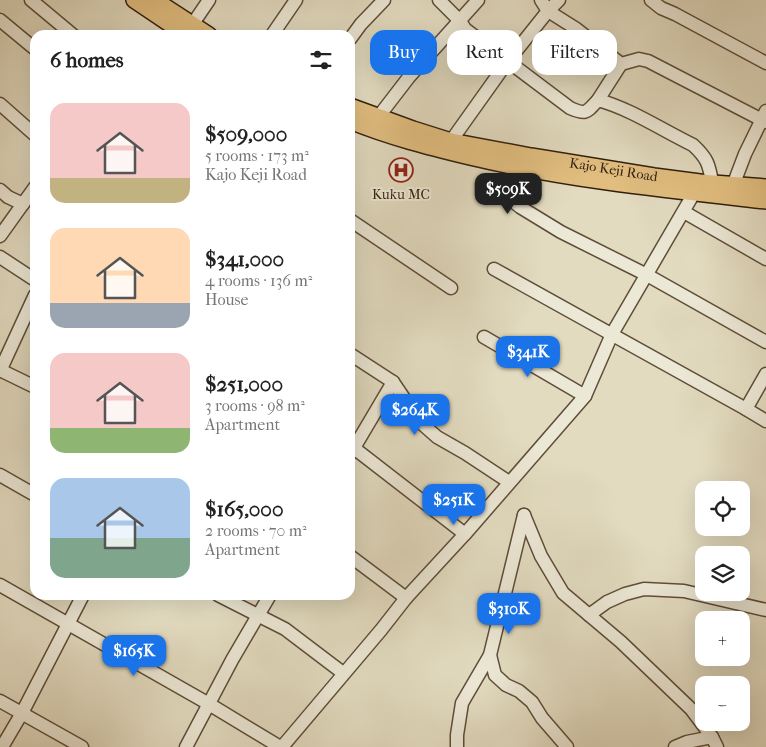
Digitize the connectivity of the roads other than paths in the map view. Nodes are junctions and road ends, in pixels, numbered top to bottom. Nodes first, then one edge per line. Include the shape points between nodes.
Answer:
1 (31, 0) edge
2 (134, 0) edge
3 (155, 0) edge
4 (209, 0) edge
5 (296, 0) edge
6 (384, 0) edge
7 (439, 0) edge
8 (478, 0) edge
9 (559, 0) edge
10 (651, 0) edge
11 (545, 5) edge
12 (0, 20) edge
13 (460, 21) junction
14 (67, 30) edge
15 (189, 30) edge
16 (275, 30) edge
17 (466, 30) edge
18 (355, 32) edge
19 (522, 40) edge
20 (30, 45) edge
21 (766, 63) edge
22 (621, 64) junction
23 (522, 72) edge
24 (499, 75) edge
25 (598, 100) junction
26 (0, 104) edge
27 (355, 108) edge
28 (379, 116) junction
29 (765, 117) edge
30 (355, 127) edge
31 (30, 131) edge
32 (451, 141) junction
33 (501, 157) junction
34 (526, 169) junction
35 (712, 182) junction
36 (734, 184) junction
37 (766, 187) edge
38 (0, 190) edge
39 (694, 193) junction
40 (30, 195) edge
41 (766, 202) edge
42 (24, 204) junction
43 (684, 212) junction
44 (355, 223) edge
45 (1, 231) edge
46 (0, 257) edge
47 (766, 259) edge
48 (494, 269) dead end
49 (647, 275) junction
50 (30, 277) edge
51 (451, 288) dead end
52 (30, 306) edge
53 (612, 334) junction
54 (484, 337) dead end
55 (766, 342) edge
56 (355, 357) edge
57 (0, 370) edge
58 (766, 374) edge
59 (393, 382) junction
60 (30, 385) edge
61 (585, 396) junction
62 (746, 409) junction
63 (766, 421) edge
64 (355, 443) edge
65 (355, 452) edge
66 (0, 475) edge
67 (508, 482) junction
68 (30, 492) edge
69 (465, 534) junction
70 (355, 560) edge
71 (0, 585) edge
72 (406, 598) junction
73 (81, 600) edge
74 (227, 600) edge
75 (267, 600) edge
76 (766, 610) edge
77 (589, 615) junction
78 (257, 616) junction
79 (69, 624) junction
80 (490, 655) junction
81 (343, 673) junction
82 (0, 701) edge
83 (209, 704) junction
84 (22, 713) junction
85 (714, 742) edge
86 (2, 747) edge
87 (82, 747) edge
88 (186, 747) edge
89 (281, 747) edge
90 (458, 747) edge
91 (567, 747) edge
92 (675, 747) edge

1 - 14 street
2 - 15 main road
3 - 15 main road
4 - 15 street
5 - 16 street
6 - 18 street
7 - 13 street
8 - 13 street
9 - 11 street
10 - 21 street
11 - 19 street
11 - 22 street
12 - 20 street
13 - 17 street
13 - 28 street
22 - 25 street
22 - 29 street via 648,61
23 - 25 street via 570,108 582,113
24 - 32 street
25 - 35 street via 693,145 709,163
26 - 31 street
27 - 28 main road, Kajo Keji Road
28 - 32 main road, Kajo Keji Road
29 - 36 street via 745,154
30 - 33 main road, Kajo Keji Road
32 - 33 main road, Kajo Keji Road
33 - 34 main road, Kajo Keji Road
33 - 35 main road, Kajo Keji Road
34 - 39 main road, Kajo Keji Road
34 - 49 street via 515,200 520,207 561,232
35 - 36 main road, Kajo Keji Road
36 - 37 main road, Kajo Keji Road
38 - 42 street
39 - 41 main road, Kajo Keji Road
39 - 43 street
40 - 42 street
42 - 45 street
43 - 47 street
43 - 49 street
44 - 51 street
46 - 50 street
48 - 53 street
49 - 53 street
49 - 55 street
52 - 57 street
53 - 61 street
53 - 62 street
54 - 61 street
56 - 59 street
57 - 60 street
58 - 62 street
59 - 64 street
59 - 67 street via 420,422
61 - 67 street
62 - 63 street
65 - 69 street
66 - 68 street
67 - 69 street
69 - 72 street
70 - 72 street
71 - 79 street
72 - 81 street
73 - 79 street
74 - 78 street
75 - 78 street
76 - 77 street via 684,591 644,590 607,602
77 - 80 street via 563,593 541,556 524,515
77 - 85 street via 691,709
78 - 81 street via 285,629
78 - 83 street
79 - 83 street
79 - 84 street
80 - 90 street via 462,703
80 - 91 street via 495,675 532,702
81 - 89 street
82 - 84 street
83 - 88 street
83 - 89 street
84 - 86 street
84 - 87 street
85 - 92 street via 687,742

